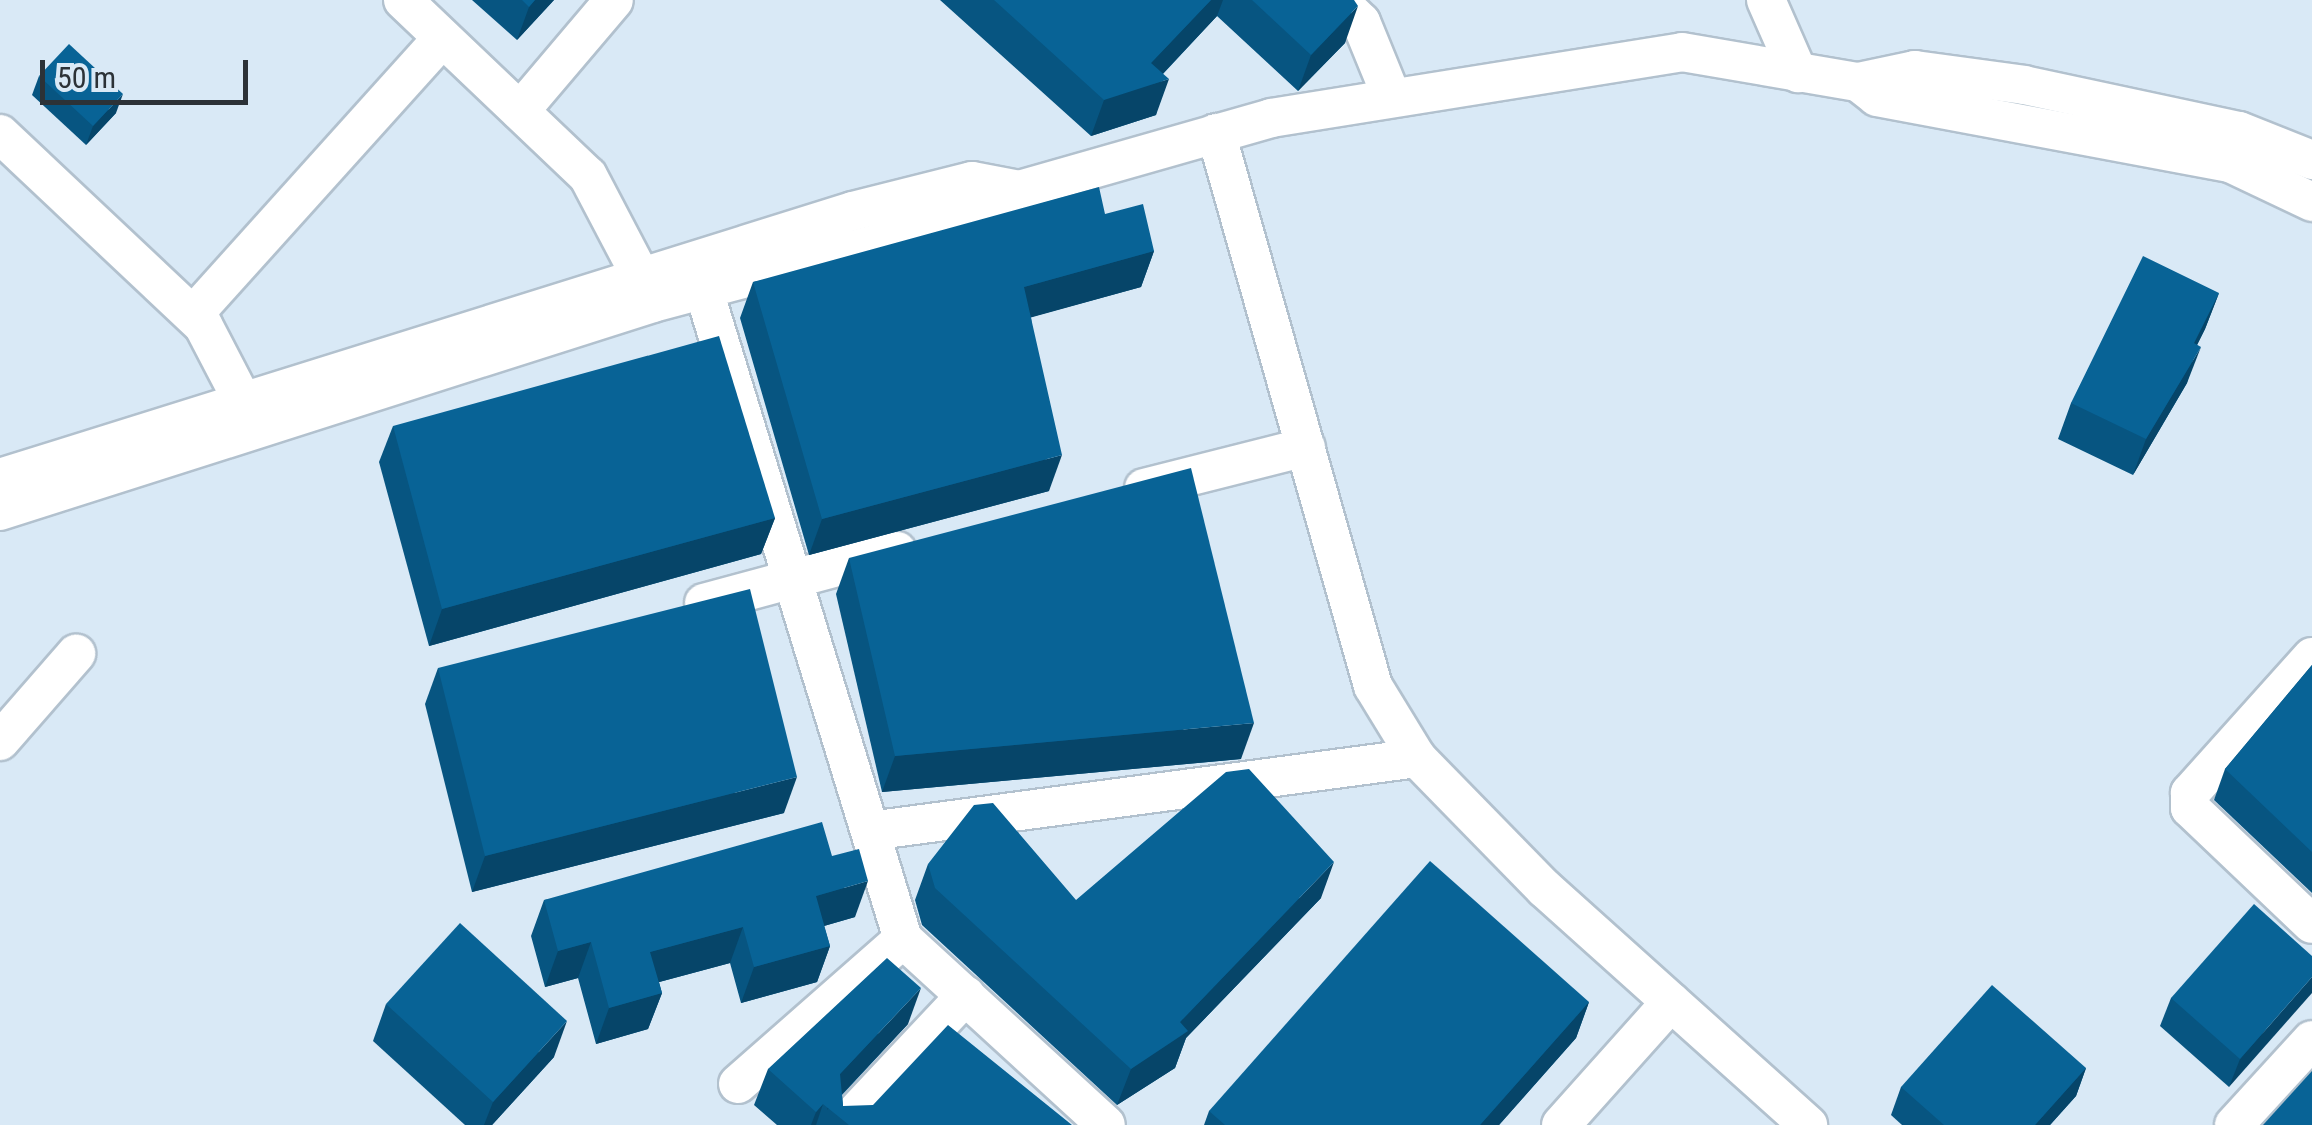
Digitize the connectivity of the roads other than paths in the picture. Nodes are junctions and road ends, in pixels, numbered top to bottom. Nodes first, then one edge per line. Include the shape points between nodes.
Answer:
1 (402, 0) edge
2 (614, 0) edge
3 (1338, 0) edge
4 (1766, 0) edge
5 (442, 38) junction
6 (1798, 73) junction
7 (1858, 82) junction
8 (1392, 98) junction
9 (520, 111) junction
10 (0, 134) edge
11 (1216, 134) junction
12 (2312, 160) edge
13 (1019, 190) junction
14 (2312, 202) edge
15 (649, 289) junction
16 (704, 290) junction
17 (193, 315) junction
18 (242, 400) junction
19 (1306, 447) junction
20 (0, 478) edge
21 (1110, 497) edge
22 (0, 511) edge
23 (939, 541) edge
24 (787, 580) junction
25 (673, 611) edge
26 (76, 654) dead end
27 (2312, 657) edge
28 (0, 741) edge
29 (1418, 758) junction
30 (870, 831) junction
31 (2312, 924) edge
32 (902, 939) junction
33 (966, 995) junction
34 (1671, 1002) junction
35 (2312, 1040) edge
36 (738, 1084) dead end
37 (844, 1125) edge
38 (1106, 1125) edge
39 (1561, 1125) edge
40 (1808, 1125) edge
41 (2234, 1125) edge

1 - 5 street
2 - 9 street
3 - 8 street via 1361,22
4 - 6 street
5 - 9 street
5 - 17 street
6 - 7 street
6 - 8 street via 1682,52
7 - 12 street via 1915,70 2024,84 2239,131
7 - 14 street via 1877,96 2230,164
8 - 11 street
9 - 15 street via 588,176
10 - 17 street
11 - 13 street
11 - 19 street
13 - 15 street via 972,181
13 - 16 street via 992,212
15 - 16 street
15 - 18 street
15 - 22 street
16 - 24 street
17 - 18 street via 217,341
18 - 20 street
19 - 21 street
19 - 29 street via 1373,686
23 - 24 street
24 - 25 street
24 - 30 street
26 - 28 street
27 - 31 street via 2190,793 2190,808
29 - 30 street
29 - 34 street
30 - 32 street
32 - 33 street
32 - 36 street
33 - 37 street
33 - 38 street
34 - 39 street
34 - 40 street
35 - 41 street

